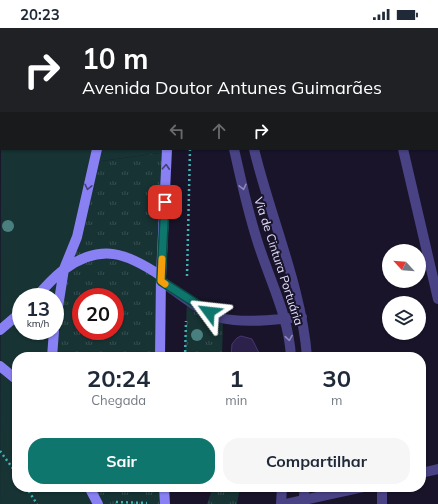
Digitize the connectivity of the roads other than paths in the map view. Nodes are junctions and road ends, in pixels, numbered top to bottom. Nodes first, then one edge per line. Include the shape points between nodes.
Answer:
1 (97, 150) edge
2 (167, 150) edge
3 (234, 150) edge
4 (254, 150) edge
5 (403, 150) edge
6 (64, 269) junction
7 (161, 278) junction
8 (45, 288) edge
9 (61, 288) edge
10 (438, 299) edge
11 (302, 317) junction
12 (285, 318) junction
13 (12, 320) edge
14 (0, 330) edge
15 (53, 340) edge
16 (52, 352) edge
17 (160, 352) edge
18 (291, 352) edge
19 (306, 352) edge
20 (0, 366) edge
21 (12, 376) edge
22 (438, 469) edge
23 (426, 472) edge
24 (91, 492) edge
25 (164, 492) edge
26 (282, 492) edge
27 (305, 492) edge
28 (343, 492) edge
29 (382, 492) edge
30 (304, 502) edge
31 (98, 503) edge
32 (165, 504) edge
33 (281, 504) edge
34 (286, 504) edge
35 (382, 504) edge

1 -> 6 main road via 77,237
7 -> 2 main road
3 -> 12 lane, Via de Cintura Portuária via 251,221
4 - 11 lane, Via de Cintura Portuária via 263,188
5 - 10 lane
6 - 7 main road via 91,254 111,254 127,256 144,264
6 - 8 main road
6 - 9 main road
7 - 12 lane via 187,299 220,318
7 - 17 main road
11 - 12 lane
11 - 19 lane, Via de Cintura Portuária
12 -> 18 lane, Via de Cintura Portuária
13 - 14 main road
15 - 16 main road
20 - 21 main road
22 - 23 lane
24 - 31 main road
25 - 32 main road
26 - 33 lane
27 - 30 lane
28 - 30 lane
29 - 35 lane
30 - 34 lane

